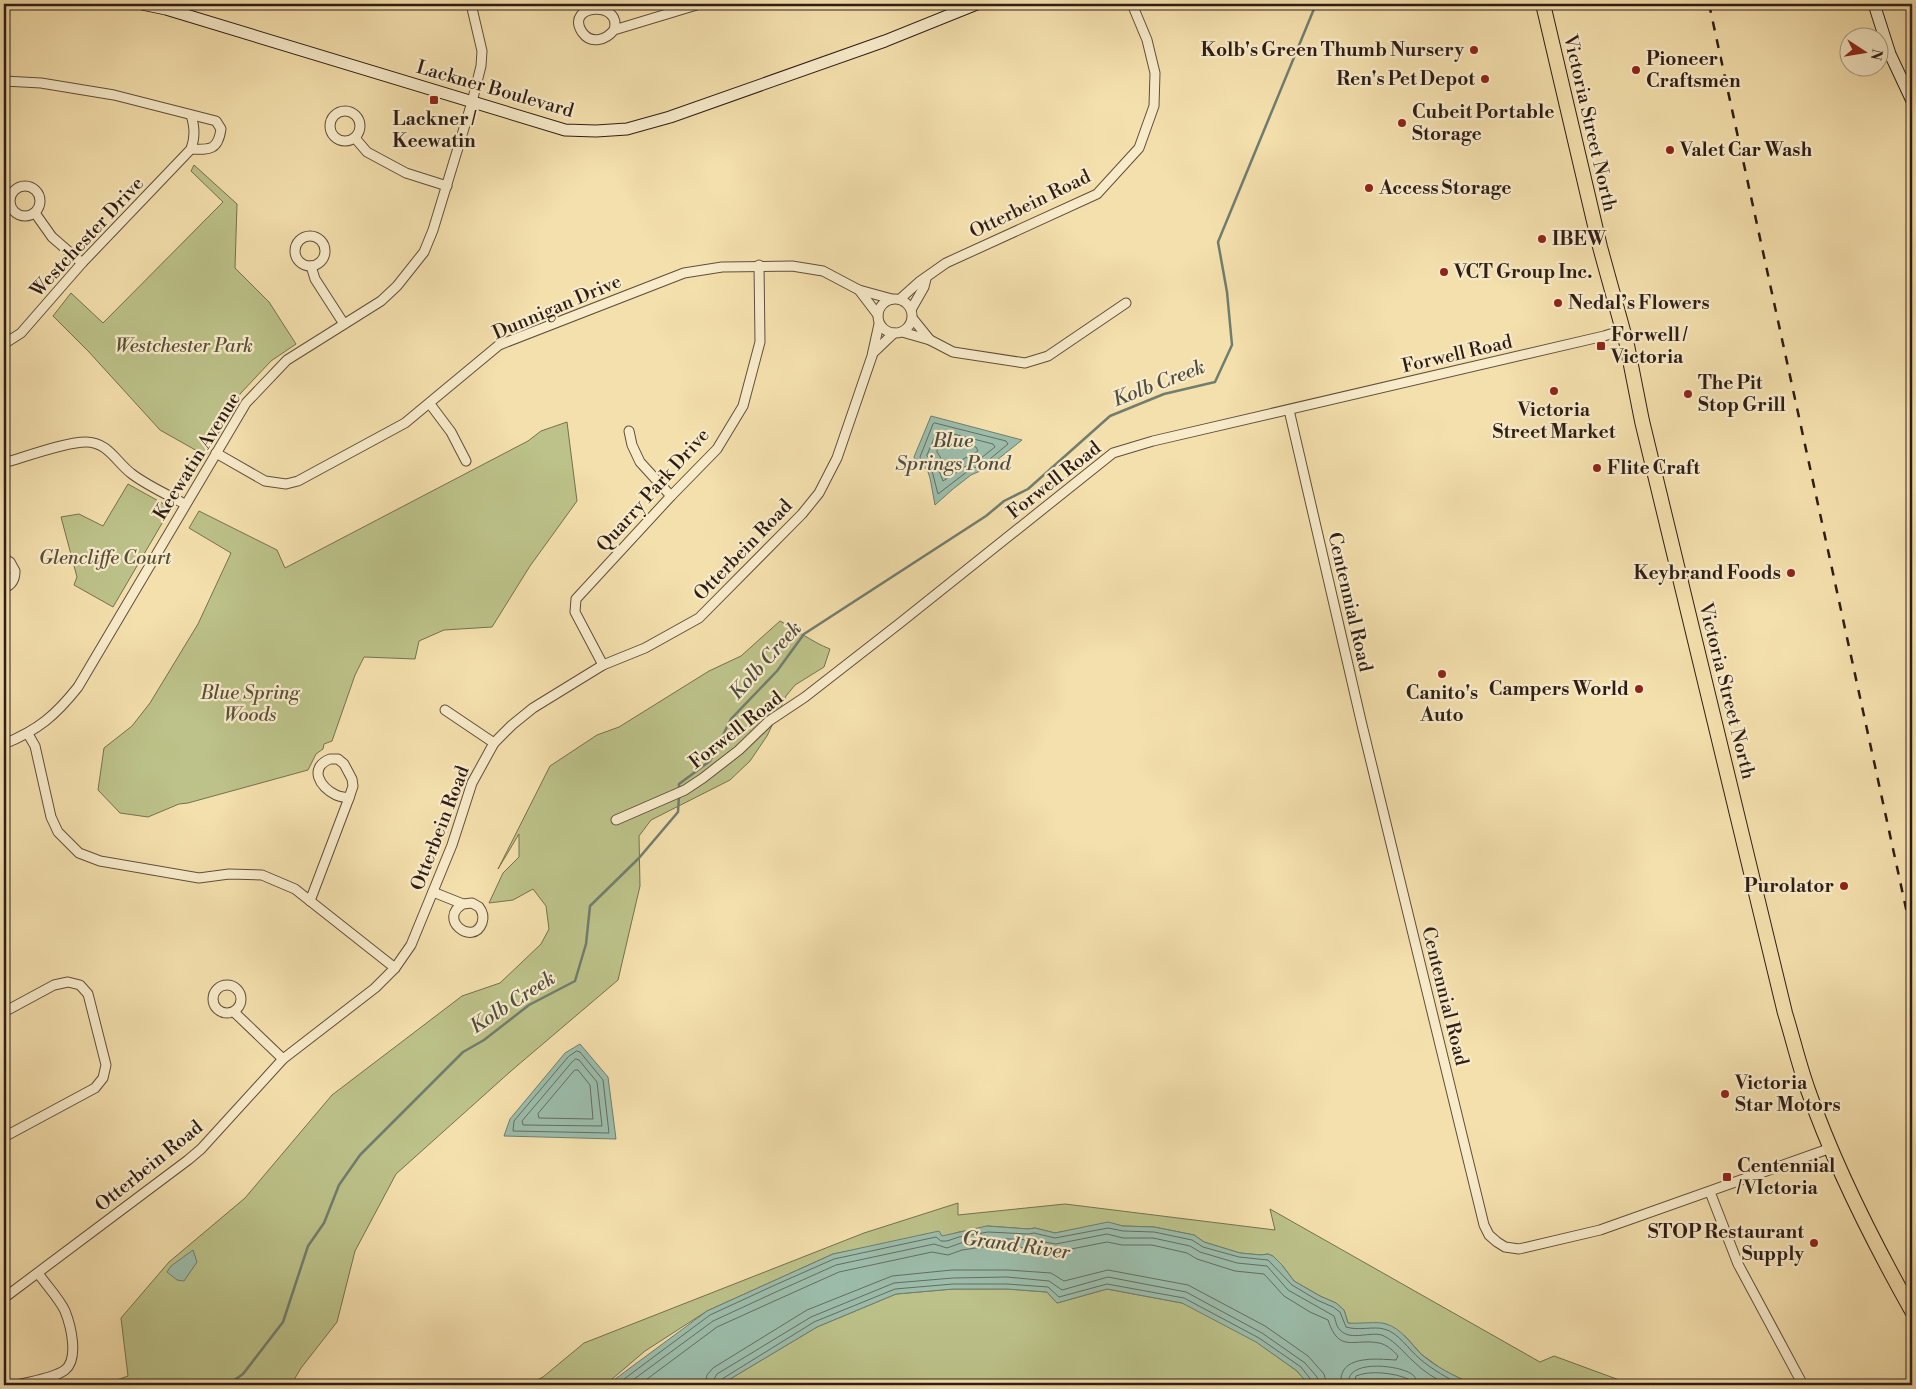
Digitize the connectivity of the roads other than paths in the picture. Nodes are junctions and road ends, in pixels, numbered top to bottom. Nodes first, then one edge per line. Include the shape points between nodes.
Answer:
1 (142, 4) edge
2 (471, 4) edge
3 (700, 4) edge
4 (977, 4) edge
5 (1132, 4) edge
6 (1543, 4) edge
7 (1874, 4) edge
8 (677, 7) edge
9 (614, 30) junction
10 (4, 81) edge
11 (1912, 101) edge
12 (472, 102) junction
13 (191, 115) junction
14 (354, 138) dead end
15 (191, 149) junction
16 (447, 186) junction
17 (34, 213) dead end
18 (82, 263) junction
19 (311, 266) dead end
20 (760, 266) junction
21 (926, 279) junction
22 (859, 290) junction
23 (896, 299) junction
24 (1126, 303) dead end
25 (912, 308) junction
26 (913, 319) junction
27 (878, 320) junction
28 (344, 324) junction
29 (1623, 330) junction
30 (898, 332) junction
31 (930, 340) junction
32 (4, 344) edge
33 (872, 356) junction
34 (430, 404) junction
35 (1289, 410) junction
36 (629, 431) dead end
37 (216, 453) junction
38 (466, 461) dead end
39 (4, 463) edge
40 (670, 496) junction
41 (185, 504) junction
42 (4, 559) edge
43 (4, 588) edge
44 (603, 665) junction
45 (445, 710) dead end
46 (28, 734) junction
47 (494, 743) junction
48 (4, 744) edge
49 (349, 798) junction
50 (616, 820) dead end
51 (433, 892) junction
52 (310, 901) junction
53 (463, 904) dead end
54 (395, 968) junction
55 (4, 1012) edge
56 (234, 1012) dead end
57 (282, 1059) junction
58 (4, 1137) edge
59 (1831, 1148) junction
60 (1710, 1192) junction
61 (38, 1273) junction
62 (4, 1298) edge
63 (1912, 1311) edge
64 (17, 1385) edge
65 (1803, 1385) edge

1 - 12 main road, Lackner Boulevard
2 - 12 street, Keewatin Avenue via 482,51
3 - 8 street
4 - 12 main road, Lackner Boulevard via 876,45 627,129 565,130
5 - 21 street, Otterbein Road via 1147,40 1155,73 1154,106 1139,148 1097,194 946,263
6 - 29 main road, Victoria Street North via 1600,247
7 - 11 main road via 1890,54
8 - 9 street
9 - 9 street via 612,12 602,5 588,7 580,17 580,29 588,38 603,39
10 - 13 street via 41,83 114,95
12 - 16 street, Keewatin Avenue
13 - 15 street via 195,126
13 - 15 street via 216,121 221,129 220,140 214,147
14 - 16 street via 367,152 406,173
15 - 18 street, Westchester Drive
16 - 28 street, Keewatin Avenue via 424,252 412,269 381,301
17 - 18 street via 52,238
18 - 32 street, Westchester Drive via 21,333
19 - 28 street via 315,279
20 - 22 street, Dunnigan Drive via 792,266 823,271
20 - 34 street, Dunnigan Drive via 722,266 684,273 499,345
20 - 40 street, Quarry Park Drive via 760,342 743,406 717,449
21 - 23 street, Otterbein Road
21 - 25 street, Otterbein Road
22 - 23 street, Dunnigan Drive
22 - 27 street, Dunnigan Drive
23 - 25 street via 907,302
23 - 27 street, Otterbein Road via 882,305
24 - 31 street via 1048,356 1025,363 954,352
25 - 26 street
26 - 30 street, Otterbein Road via 909,327
26 - 31 street
27 - 30 street via 886,330
27 - 33 street, Otterbein Road
28 - 37 street, Keewatin Avenue via 287,360 246,403
29 - 35 street, Forwell Road
29 - 59 main road, Victoria Street North via 1642,421 1785,1013 1808,1090
30 - 31 street
30 - 33 street, Otterbein Road
33 - 44 street, Otterbein Road via 837,458 802,514 699,618 645,648
34 - 37 street, Dunnigan Drive via 388,434 298,481 286,484 265,481
34 - 38 street via 451,432
35 - 50 street, Forwell Road via 1113,453 685,790
35 - 60 street, Centennial Road via 1364,733 1489,1235 1505,1248 1519,1249 1600,1230
36 - 40 street via 640,462
37 - 41 street, Keewatin Avenue
39 - 41 street via 71,445 96,444 107,449 131,474
40 - 44 street, Quarry Park Drive via 576,599 575,612
41 - 46 street, Keewatin Avenue via 78,687 61,708
42 - 43 street via 14,566 15,576
44 - 47 street, Otterbein Road via 533,708
45 - 47 street
46 - 48 street, Keewatin Avenue
46 - 52 street via 35,746 51,817 58,832 79,853 100,861 199,878 229,874 262,875 295,889
47 - 51 street, Otterbein Road via 472,783
49 - 49 street via 352,779 344,764 338,759 323,762 317,776 322,784 337,795
49 - 52 street
51 - 53 street
51 - 54 street, Otterbein Road via 411,945
52 - 54 street
54 - 57 street, Otterbein Road via 375,988
55 - 58 street via 54,985 68,982 80,985 88,994 106,1065 103,1078 95,1088
56 - 57 street
57 - 61 street, Otterbein Road via 201,1149
59 - 60 street, Centennial Road
59 - 63 main road, Victoria Street North via 1857,1209
60 - 65 street via 1738,1264
61 - 62 street, Otterbein Road
61 - 64 street via 64,1311 74,1351 72,1362 56,1374

